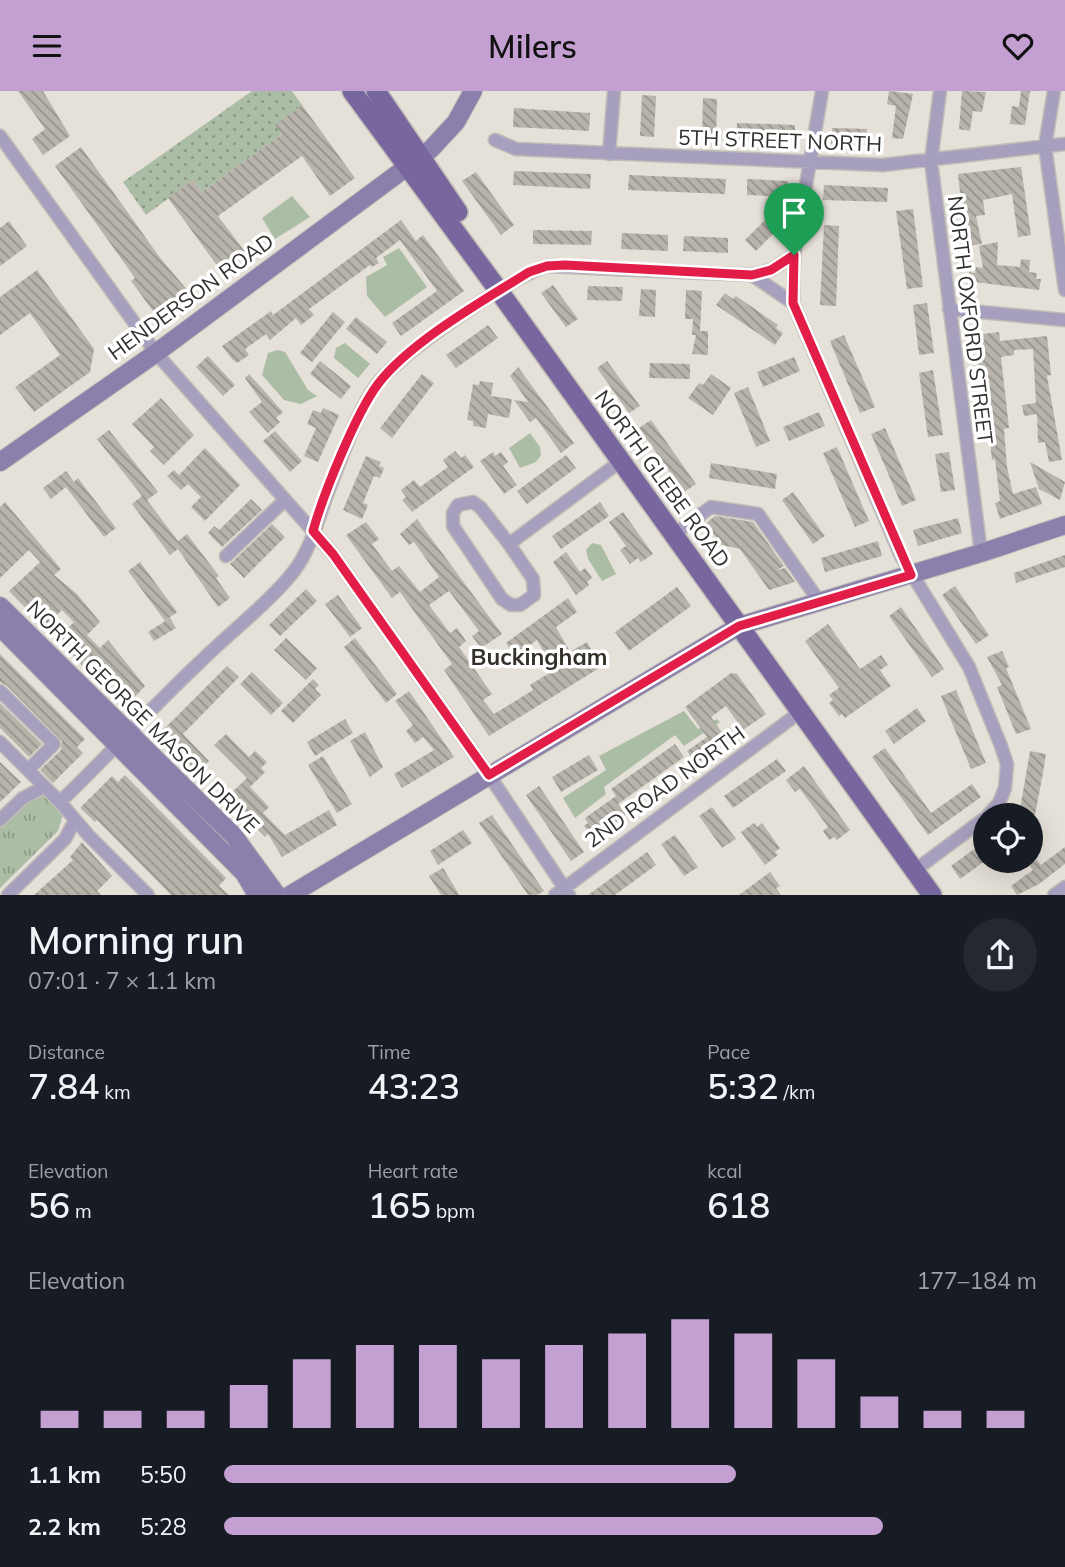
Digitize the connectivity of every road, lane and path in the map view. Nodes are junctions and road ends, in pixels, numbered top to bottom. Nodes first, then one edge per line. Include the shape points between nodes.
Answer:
1 (352, 91) edge
2 (376, 91) edge
3 (474, 91) edge
4 (614, 91) edge
5 (822, 91) edge
6 (940, 91) edge
7 (1054, 91) edge
8 (0, 136) edge
9 (495, 140) dead end
10 (1065, 143) edge
11 (1045, 146) junction
12 (609, 154) junction
13 (412, 161) junction
14 (931, 162) junction
15 (810, 163) junction
16 (794, 255) junction
17 (752, 275) junction
18 (505, 287) junction
19 (1065, 290) edge
20 (793, 303) junction
21 (949, 309) junction
22 (1065, 320) edge
23 (156, 353) junction
24 (626, 458) junction
25 (0, 462) edge
26 (285, 500) junction
27 (1065, 525) edge
28 (313, 531) junction
29 (679, 531) junction
30 (509, 544) junction
31 (981, 554) junction
32 (226, 556) dead end
33 (911, 575) junction
34 (820, 601) junction
35 (0, 605) edge
36 (744, 623) junction
37 (0, 627) edge
38 (0, 691) edge
39 (800, 712) junction
40 (124, 739) junction
41 (0, 742) edge
42 (27, 770) junction
43 (489, 775) junction
44 (44, 787) junction
45 (60, 801) junction
46 (999, 803) edge
47 (0, 820) edge
48 (75, 820) junction
49 (973, 827) edge
50 (920, 867) junction
51 (1065, 887) edge
52 (562, 892) edge
53 (8, 895) edge
54 (148, 895) edge
55 (257, 895) edge
56 (278, 895) edge
57 (290, 895) edge
58 (932, 895) edge
59 (947, 895) edge
60 (1054, 895) edge

1 - 13 main road, NORTH GLEBE ROAD
2 - 13 main road, NORTH GLEBE ROAD
3 - 13 street, HENDERSON ROAD via 456,123
4 - 12 street
5 - 15 street
6 - 14 street, NORTH OXFORD STREET
7 - 11 street
8 - 23 street
9 - 12 street, 5TH STREET NORTH via 516,149
10 - 11 street, 5TH STREET NORTH
11 - 14 street, 5TH STREET NORTH
11 - 19 street
12 - 15 street, 5TH STREET NORTH
13 - 18 main road, NORTH GLEBE ROAD
13 - 23 street, HENDERSON ROAD
14 - 15 street, 5TH STREET NORTH
14 - 21 street, NORTH OXFORD STREET
15 - 16 street
16 - 17 street via 771,270
16 - 20 street
17 - 18 street via 547,266
17 - 20 street
18 - 24 main road, NORTH GLEBE ROAD
18 - 28 street via 423,344 379,383 364,406
20 - 33 street
21 - 22 street
21 - 31 street, NORTH OXFORD STREET
23 - 25 street, HENDERSON ROAD
23 - 26 street
24 - 29 main road, NORTH GLEBE ROAD
24 - 30 street
26 - 28 street
26 - 32 street
27 - 31 street
28 - 40 street via 294,572
28 - 43 street
29 - 34 street via 711,507 758,514
29 - 36 main road, NORTH GLEBE ROAD
30 - 30 street via 533,579 534,595 520,605 502,599 453,526 453,513 458,506 473,502
31 - 33 street
33 - 34 street
33 - 46 street via 969,667 1003,750 1007,764
34 - 36 street
35 - 40 street, NORTH GEORGE MASON DRIVE
36 - 39 main road, NORTH GLEBE ROAD
36 - 43 street
36 - 50 main road, NORTH GLEBE ROAD
37 - 40 street, NORTH GEORGE MASON DRIVE
38 - 42 street via 58,740
39 - 50 main road, NORTH GLEBE ROAD
39 - 52 street, 2ND ROAD NORTH
40 - 45 street
40 - 55 street, NORTH GEORGE MASON DRIVE via 244,873
40 - 56 street, NORTH GEORGE MASON DRIVE via 234,836
41 - 42 street
42 - 44 street
43 - 52 street
43 - 57 street
44 - 45 street
44 - 47 street via 23,798
45 - 48 street
48 - 53 street via 65,839
48 - 54 street
49 - 50 street
50 - 58 main road, NORTH GLEBE ROAD
50 - 59 main road, NORTH GLEBE ROAD
51 - 60 street

